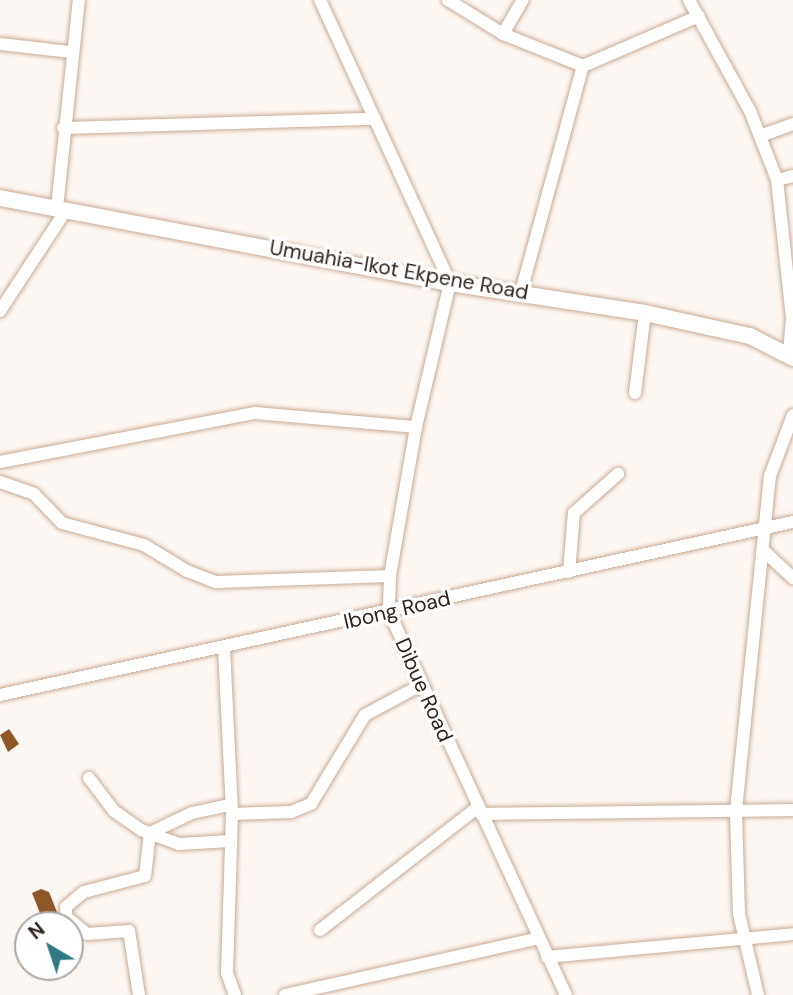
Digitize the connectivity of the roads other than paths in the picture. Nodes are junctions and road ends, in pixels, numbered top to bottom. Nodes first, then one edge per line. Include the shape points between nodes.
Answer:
1 (79, 0) edge
2 (320, 0) edge
3 (448, 0) edge
4 (523, 0) edge
5 (689, 0) edge
6 (699, 16) junction
7 (503, 34) junction
8 (0, 44) edge
9 (70, 52) junction
10 (583, 66) junction
11 (375, 119) junction
12 (793, 124) edge
13 (63, 128) junction
14 (760, 136) junction
15 (793, 176) edge
16 (777, 180) junction
17 (0, 198) edge
18 (61, 209) junction
19 (450, 283) junction
20 (521, 292) junction
21 (0, 311) edge
22 (645, 313) junction
23 (792, 317) edge
24 (791, 357) edge
25 (635, 393) dead end
26 (793, 415) edge
27 (416, 427) junction
28 (0, 462) edge
29 (618, 474) dead end
30 (0, 482) edge
31 (793, 522) edge
32 (767, 528) junction
33 (764, 551) junction
34 (569, 572) junction
35 (390, 576) junction
36 (793, 578) edge
37 (389, 612) junction
38 (224, 648) junction
39 (421, 685) junction
40 (0, 695) edge
41 (89, 778) dead end
42 (231, 810) junction
43 (736, 810) junction
44 (793, 810) edge
45 (480, 811) junction
46 (150, 833) junction
47 (230, 841) junction
48 (320, 930) dead end
49 (793, 934) edge
50 (539, 938) junction
51 (744, 938) junction
52 (547, 957) junction
53 (139, 995) edge
54 (235, 995) edge
55 (285, 995) edge
56 (566, 995) edge
57 (758, 995) edge

1 - 9 street
2 - 11 street
3 - 7 street
4 - 7 street
5 - 6 street
6 - 10 street
6 - 14 street
7 - 10 street
8 - 9 street
9 - 13 street
10 - 20 street
11 - 13 street
11 - 19 street
12 - 14 street
13 - 18 street
14 - 16 street
15 - 16 street
16 - 23 street
17 - 18 main road, Umuahia-Ikot Ekpene Road
18 - 19 main road, Umuahia-Ikot Ekpene Road
18 - 21 street
19 - 20 main road, Umuahia-Ikot Ekpene Road
19 - 27 street, Dibue Road
20 - 22 main road, Umuahia-Ikot Ekpene Road
22 - 24 main road, Umuahia-Ikot Ekpene Road via 750,337
22 - 25 street
23 - 24 street
26 - 32 street via 775,454
27 - 28 street via 255,412
27 - 35 street, Dibue Road
29 - 34 street via 574,513
30 - 35 street via 34,494 62,523 144,545 216,582 338,573
31 - 32 street, Ibong Road
32 - 33 street
32 - 34 street, Ibong Road
33 - 36 street
33 - 43 street
34 - 37 street, Ibong Road
35 - 37 street, Dibue Road
37 - 38 street, Ibong Road
37 - 39 street, Dibue Road
38 - 40 street, Ibong Road
38 - 42 street
39 - 42 street via 365,715 311,804 291,812
39 - 45 street, Dibue Road
41 - 46 street via 114,811
42 - 46 street via 192,813
42 - 47 street
43 - 44 street
43 - 45 street
43 - 51 street
45 - 48 street
45 - 50 street, Dibue Road
46 - 47 street via 199,846
46 - 53 street via 145,876 84,892 66,908 66,917 87,934 129,931
47 - 54 street via 227,972
49 - 51 street
50 - 52 street, Dibue Road
50 - 55 street
51 - 52 street
51 - 57 street
52 - 56 street, Dibue Road

